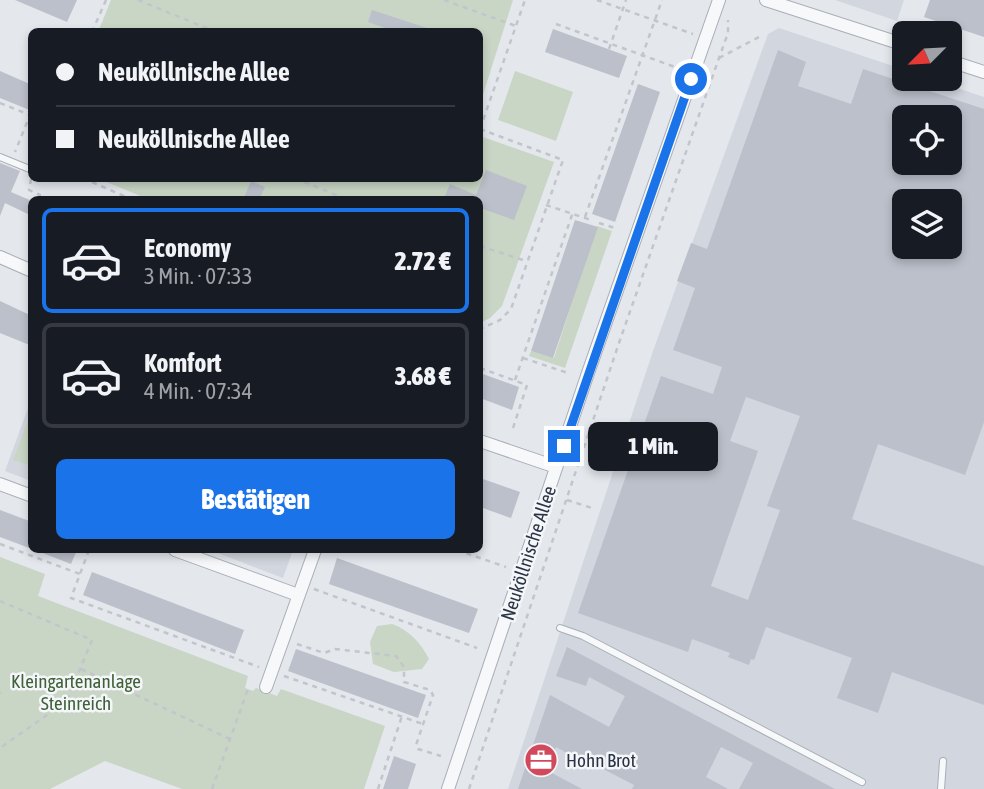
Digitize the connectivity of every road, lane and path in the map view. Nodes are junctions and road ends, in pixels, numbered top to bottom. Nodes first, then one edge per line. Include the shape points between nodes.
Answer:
1 (106, 0) edge
2 (138, 0) edge
3 (444, 0) edge
4 (525, 0) edge
5 (597, 0) edge
6 (626, 0) edge
7 (662, 0) edge
8 (719, 0) edge
9 (766, 0) edge
10 (623, 9) junction
11 (728, 14) dead end
12 (654, 21) junction
13 (556, 24) dead end
14 (516, 26) junction
15 (94, 28) edge
16 (206, 28) edge
17 (761, 36) dead end
18 (706, 39) junction
19 (892, 42) edge
20 (612, 44) junction
21 (610, 50) dead end
22 (643, 55) junction
23 (719, 58) junction
24 (962, 65) edge
25 (675, 67) dead end
26 (984, 72) edge
27 (0, 103) edge
28 (28, 114) edge
29 (28, 120) edge
30 (483, 120) edge
31 (483, 130) edge
32 (0, 157) edge
33 (12, 162) junction
34 (28, 168) edge
35 (31, 182) edge
36 (91, 182) edge
37 (305, 182) edge
38 (40, 196) edge
39 (125, 196) edge
40 (338, 196) edge
41 (546, 205) junction
42 (573, 212) junction
43 (585, 217) junction
44 (591, 220) dead end
45 (598, 222) dead end
46 (618, 229) dead end
47 (483, 247) edge
48 (0, 257) edge
49 (527, 261) junction
50 (28, 269) edge
51 (483, 328) edge
52 (523, 358) junction
53 (483, 369) edge
54 (568, 373) dead end
55 (515, 380) junction
56 (512, 431) dead end
57 (483, 442) edge
58 (556, 467) junction
59 (0, 484) edge
60 (28, 494) edge
61 (568, 500) junction
62 (594, 509) dead end
63 (0, 544) edge
64 (88, 553) edge
65 (183, 553) edge
66 (314, 553) edge
67 (466, 553) edge
68 (506, 567) dead end
69 (80, 574) junction
70 (311, 588) dead end
71 (298, 596) junction
72 (0, 601) edge
73 (560, 628) dead end
74 (293, 642) dead end
75 (477, 648) dead end
76 (81, 669) junction
77 (263, 669) dead end
78 (277, 674) dead end
79 (266, 687) dead end
80 (248, 689) dead end
81 (402, 716) junction
82 (424, 724) junction
83 (230, 739) junction
84 (0, 748) edge
85 (441, 756) dead end
86 (943, 761) dead end
87 (862, 782) dead end
88 (212, 789) edge
89 (378, 789) edge
90 (448, 789) edge
91 (469, 789) edge
92 (941, 789) edge

1 - 15 path
2 - 16 path
3 - 14 path
4 - 14 path
5 - 10 path
6 - 10 path
7 - 12 path
8 - 18 street, Neuköllnische Allee
9 - 19 street
10 - 12 path
10 - 20 path
11 - 23 path via 728,33
12 - 18 path
12 - 22 path
13 - 20 path
14 - 30 path
17 - 23 path
18 - 58 street, Neuköllnische Allee
20 - 21 path
20 - 22 path
22 - 25 path
22 - 43 path
23 - 61 path
24 - 26 street
27 - 28 path
29 - 33 path
31 - 41 path via 563,160
32 - 33 lane
33 - 34 lane
35 - 38 path via 29,190
36 - 39 path
37 - 40 path
41 - 42 path
41 - 49 path
42 - 43 path
42 - 52 path
43 - 44 path
45 - 46 path
47 - 49 path
48 - 50 street
49 - 51 path via 511,309
52 - 54 path
52 - 55 path
53 - 55 path
55 - 56 path via 527,385
57 - 58 street
58 - 90 street, Neuköllnische Allee
59 - 60 street
61 - 62 path
61 - 91 path
63 - 69 path
64 - 69 path
65 - 71 street
66 - 71 street
67 - 68 path
69 - 77 path via 71,598
70 - 75 path
71 - 79 street
72 - 76 path via 92,640
73 - 87 lane
74 - 82 path via 324,653 335,649 396,656 402,662 404,682 433,695
76 - 83 path
76 - 84 path via 67,701
78 - 81 path
80 - 83 path
81 - 82 path
81 - 89 path
82 - 85 path via 418,749
83 - 88 path
86 - 92 lane

